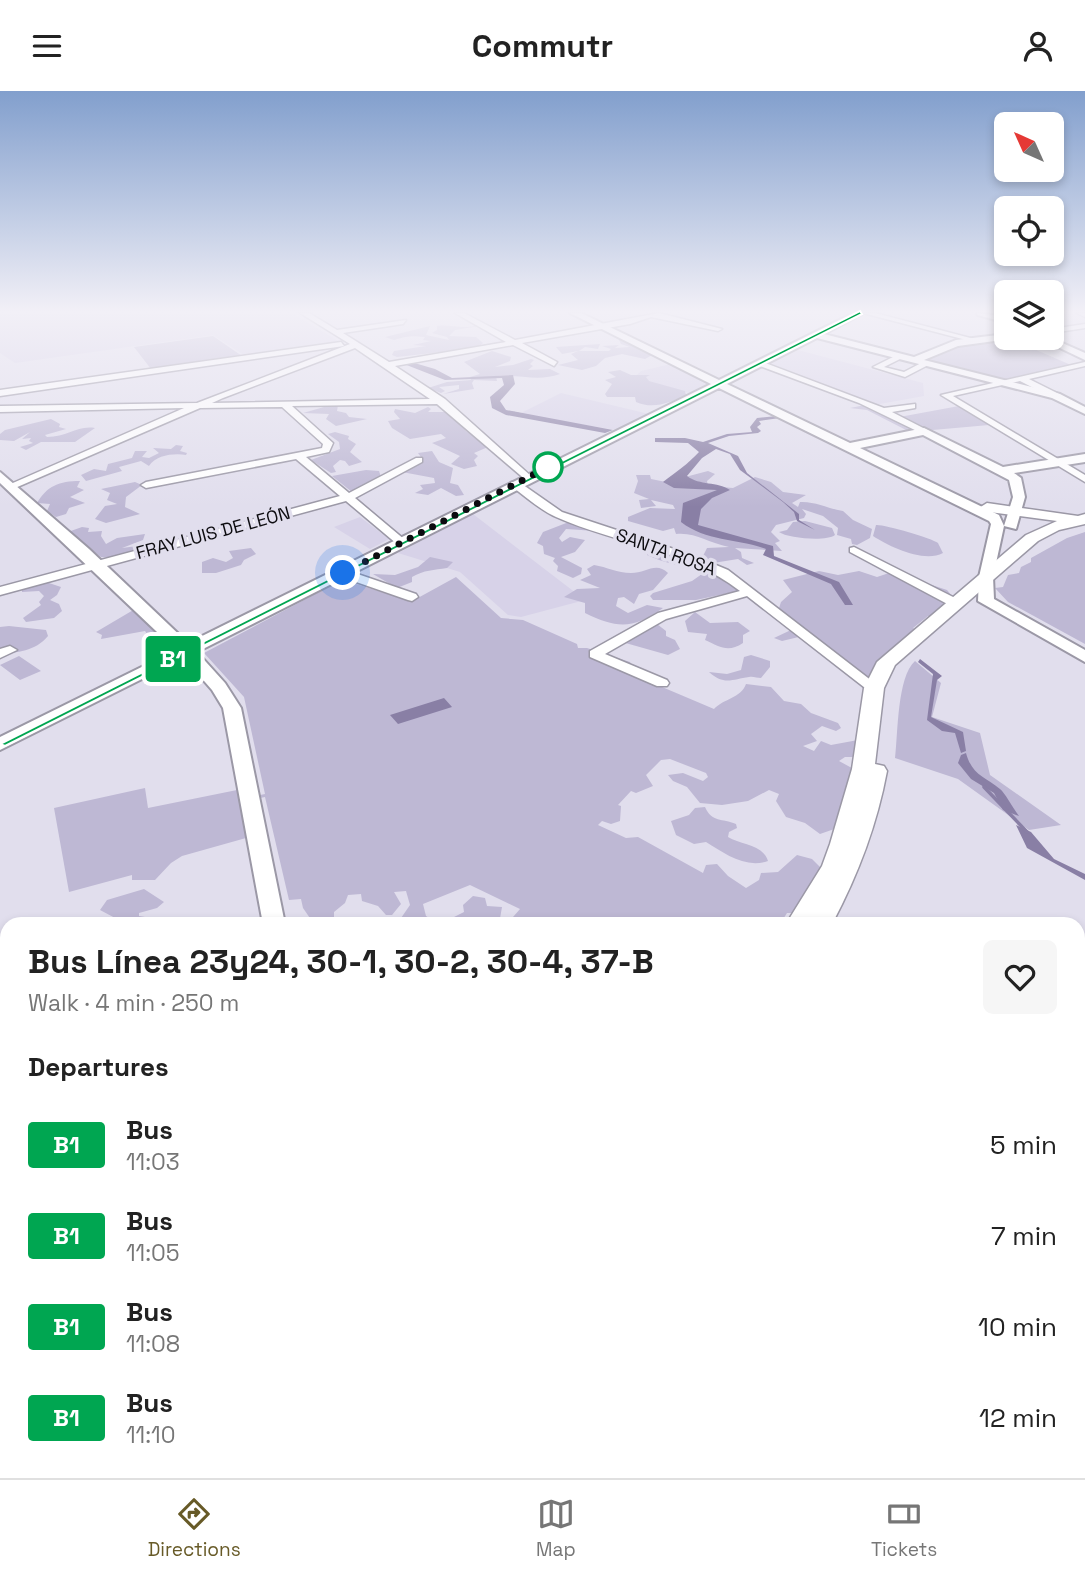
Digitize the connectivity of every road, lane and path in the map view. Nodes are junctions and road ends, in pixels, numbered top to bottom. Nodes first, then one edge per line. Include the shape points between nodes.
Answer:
1 (110, 378) edge
2 (270, 378) edge
3 (406, 378) edge
4 (711, 378) edge
5 (729, 378) edge
6 (798, 378) edge
7 (987, 378) edge
8 (1028, 378) edge
9 (1023, 379) junction
10 (720, 382) junction
11 (1006, 383) junction
12 (0, 393) edge
13 (1056, 396) junction
14 (442, 401) junction
15 (284, 404) junction
16 (202, 405) junction
17 (912, 405) dead end
18 (1080, 407) edge
19 (0, 408) edge
20 (883, 411) junction
21 (915, 426) junction
22 (854, 446) junction
23 (300, 457) junction
24 (1085, 458) edge
25 (419, 460) dead end
26 (1058, 463) junction
27 (1002, 471) junction
28 (0, 476) edge
29 (1085, 479) edge
30 (521, 481) junction
31 (146, 485) dead end
32 (14, 489) junction
33 (0, 495) edge
34 (348, 497) junction
35 (987, 508) joint
36 (1010, 516) junction
37 (1085, 518) edge
38 (1085, 526) edge
39 (401, 542) junction
40 (854, 550) dead end
41 (997, 558) junction
42 (98, 563) junction
43 (343, 573) junction
44 (0, 591) edge
45 (978, 591) junction
46 (749, 592) junction
47 (412, 597) dead end
48 (1085, 650) edge
49 (187, 652) junction
50 (1085, 657) edge
51 (662, 683) dead end
52 (874, 688) junction
53 (0, 744) edge
54 (273, 917) edge
55 (803, 917) edge
56 (823, 917) edge

1 - 12 street
2 - 16 street
3 - 14 street, SANTA ROSA
4 - 10 main road
5 - 10 main road
6 - 20 street
7 - 11 main road
8 - 9 street
9 - 11 street
9 - 13 street
10 - 22 main road
10 - 30 main road
11 - 13 main road
11 - 26 street via 945,395
13 - 18 main road
14 - 15 street
14 - 30 street, SANTA ROSA via 472,424
15 - 16 street
15 - 23 street via 328,443 326,450
16 - 19 street
16 - 32 street
17 - 20 street
20 - 21 street
21 - 22 main road
21 - 27 main road
22 - 35 main road
22 - 36 main road via 994,518
23 - 31 street
23 - 34 street
24 - 26 main road
25 - 34 street, FRAY LUIS DE LEÓN
26 - 27 main road
26 - 29 street
27 - 36 main road via 1017,481
28 - 32 main road
30 - 39 main road
30 - 46 street, SANTA ROSA via 558,514 703,563
32 - 33 street
32 - 42 main road
34 - 39 street
34 - 42 street, FRAY LUIS DE LEÓN
35 - 36 highway
36 - 37 highway
36 - 41 main road
37 - 41 highway via 1041,533
38 - 45 highway via 1039,546
39 - 43 main road
40 - 45 street
41 - 45 highway via 984,573
42 - 44 street, FRAY LUIS DE LEÓN
42 - 49 main road
43 - 47 street
43 - 49 main road
45 - 48 main road
45 - 50 main road via 990,604
45 - 52 highway via 895,654
45 - 56 highway via 894,672 868,813 848,870
46 - 51 street via 662,616 595,654
46 - 52 street, SANTA ROSA
49 - 53 main road
49 - 54 main road via 232,708
52 - 55 highway via 863,769 842,844

